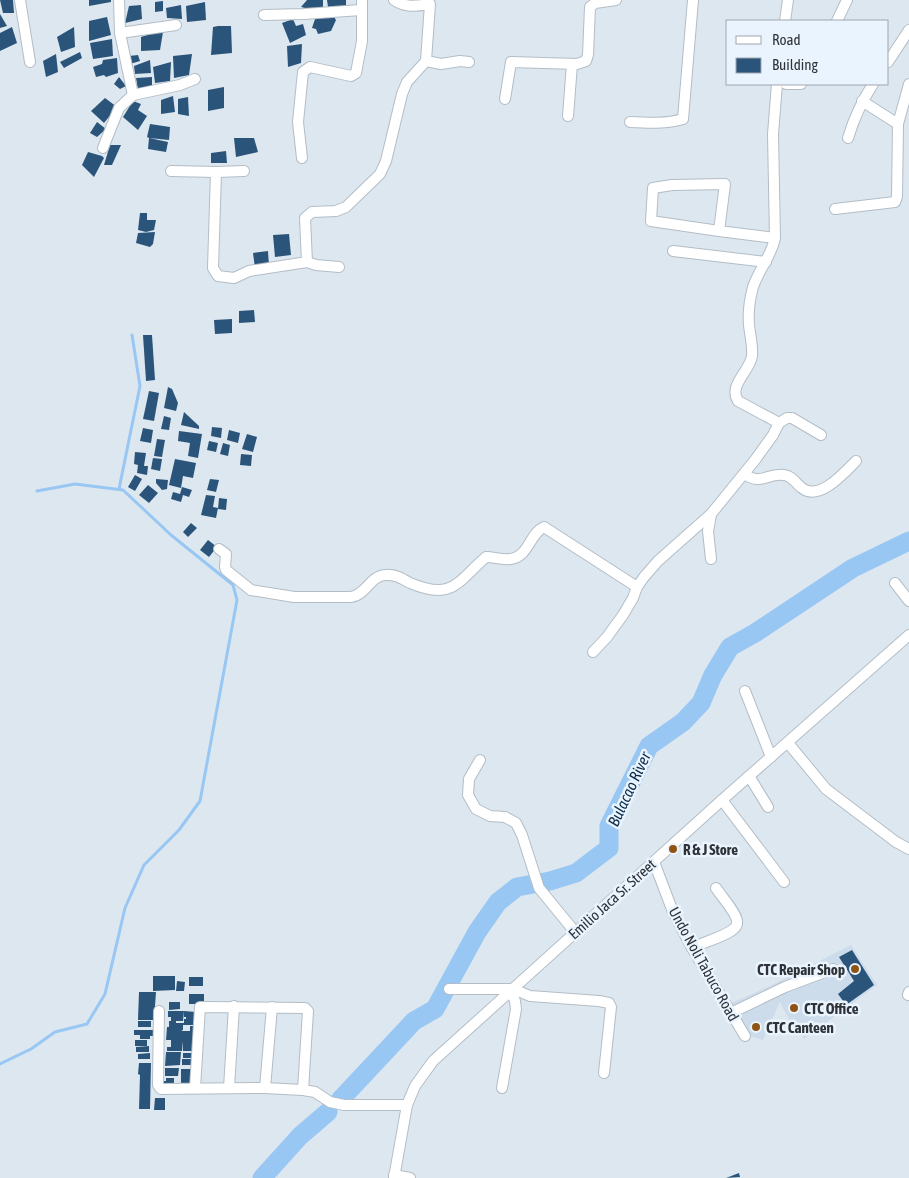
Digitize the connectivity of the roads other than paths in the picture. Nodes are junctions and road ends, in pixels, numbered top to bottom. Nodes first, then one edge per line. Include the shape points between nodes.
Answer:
1 (20, 0) edge
2 (120, 0) edge
3 (394, 0) edge
4 (616, 0) edge
5 (693, 0) edge
6 (788, 0) edge
7 (847, 0) edge
8 (430, 2) edge
9 (361, 5) edge
10 (264, 15) dead end
11 (785, 20) edge
12 (837, 20) edge
13 (176, 25) dead end
14 (909, 30) edge
15 (120, 33) junction
16 (889, 60) edge
17 (426, 61) junction
18 (30, 62) dead end
19 (469, 62) dead end
20 (572, 64) junction
21 (195, 79) dead end
22 (909, 84) edge
23 (778, 85) edge
24 (872, 85) edge
25 (133, 95) junction
26 (505, 99) dead end
27 (862, 101) junction
28 (568, 116) dead end
29 (630, 122) dead end
30 (898, 124) junction
31 (848, 138) dead end
32 (103, 148) dead end
33 (302, 158) dead end
34 (244, 171) dead end
35 (171, 172) dead end
36 (216, 172) junction
37 (835, 209) dead end
38 (719, 231) junction
39 (775, 238) junction
40 (673, 251) dead end
41 (307, 262) junction
42 (766, 262) junction
43 (339, 267) dead end
44 (779, 423) junction
45 (820, 435) dead end
46 (856, 461) dead end
47 (744, 474) junction
48 (711, 514) junction
49 (219, 549) dead end
50 (711, 559) dead end
51 (895, 583) dead end
52 (637, 587) junction
53 (909, 602) edge
54 (909, 635) edge
55 (593, 652) dead end
56 (745, 691) dead end
57 (788, 743) junction
58 (771, 757) junction
59 (480, 760) dead end
60 (749, 776) junction
61 (722, 800) junction
62 (768, 807) dead end
63 (909, 849) edge
64 (654, 862) junction
65 (784, 882) dead end
66 (716, 888) dead end
67 (575, 932) junction
68 (692, 948) junction
69 (833, 969) dead end
70 (449, 988) dead end
71 (512, 990) junction
72 (234, 1006) junction
73 (272, 1008) junction
74 (159, 1011) dead end
75 (731, 1013) junction
76 (745, 1036) dead end
77 (604, 1074) dead end
78 (195, 1088) junction
79 (228, 1088) junction
80 (265, 1088) junction
81 (502, 1088) dead end
82 (303, 1090) junction
83 (407, 1105) junction
84 (394, 1176) edge
85 (410, 1178) edge

1 - 18 street
2 - 15 street
3 - 8 street via 411,7
4 - 20 street via 591,6 588,57 584,62
5 - 29 street via 683,119
6 - 11 street
7 - 12 street
8 - 17 street
9 - 10 street via 304,14
9 - 33 street via 362,41 356,72 350,76 310,66 303,72 298,122
13 - 15 street
14 - 16 street
15 - 25 street
17 - 19 street via 441,64
17 - 41 street via 407,82 402,94 380,174 346,207 336,211 312,212 305,218
20 - 26 street via 511,62
20 - 28 street
21 - 25 street
22 - 30 street
23 - 39 street via 773,134
24 - 27 street
25 - 32 street via 119,108
27 - 30 street
27 - 31 street
30 - 37 street via 895,202
34 - 36 street
35 - 36 street
36 - 41 street via 213,268 218,276 234,278 249,271
38 - 38 street via 651,221 653,188 725,184
38 - 39 street
39 - 42 street
40 - 42 street
41 - 43 street
42 - 44 street via 751,296 752,357 736,386 735,396 738,401
44 - 45 street via 792,418
44 - 47 street via 774,435
46 - 47 street via 831,484 812,492 802,489 787,475 755,480
47 - 48 street
48 - 50 street via 708,522
48 - 52 street via 658,561
49 - 52 street via 226,554 226,570 251,590 294,597 351,597 358,596 382,575 394,574 428,590 446,590 455,586 486,557 508,560 518,557 544,528
51 - 53 street
52 - 55 street via 623,615
54 - 57 street, Emilio Jaca Sr. Street
56 - 58 street
57 - 58 street, Emilio Jaca Sr. Street
57 - 63 street via 826,789
58 - 60 street, Emilio Jaca Sr. Street
59 - 67 street via 469,779 468,795 476,809 516,823 539,888
60 - 61 street, Emilio Jaca Sr. Street
60 - 62 street
61 - 64 street, Emilio Jaca Sr. Street
61 - 65 street
64 - 67 street, Emilio Jaca Sr. Street
64 - 68 street, Undo Noli Tabuco Road via 673,912
66 - 68 street via 736,916 736,929
67 - 71 street, Emilio Jaca Sr. Street
68 - 75 street, Undo Noli Tabuco Road
69 - 75 street
70 - 71 street
71 - 77 street via 530,996 609,1003
71 - 81 street via 516,1009
71 - 83 street, Emilio Jaca Sr. Street via 432,1061
72 - 73 street
72 - 78 street via 200,1006
72 - 79 street
73 - 80 street
73 - 82 street via 307,1009
74 - 78 street via 158,1085 163,1089
75 - 76 street, Undo Noli Tabuco Road
78 - 79 street
79 - 80 street
80 - 82 street
82 - 83 street via 344,1105
83 - 84 street, Emilio Jaca Sr. Street
84 - 85 street

